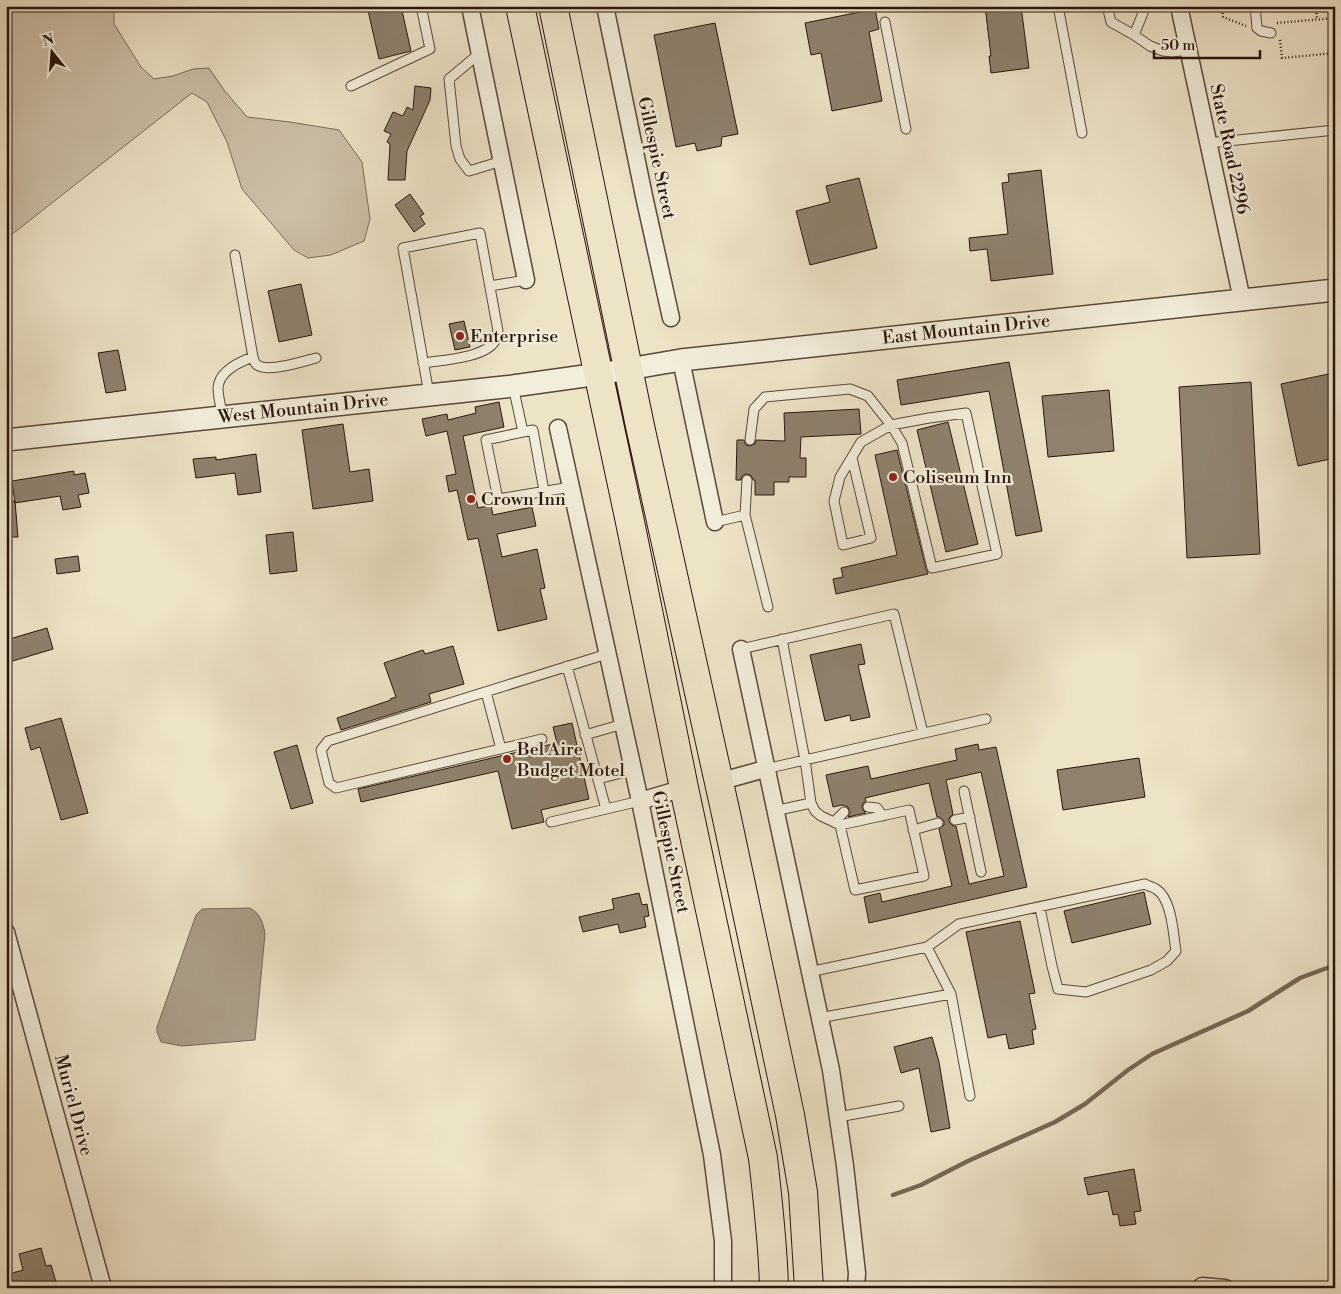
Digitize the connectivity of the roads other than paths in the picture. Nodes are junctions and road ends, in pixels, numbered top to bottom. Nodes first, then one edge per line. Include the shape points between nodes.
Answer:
1 (421, 6) edge
2 (470, 6) edge
3 (520, 6) edge
4 (553, 6) edge
5 (605, 6) edge
6 (1058, 6) edge
7 (1107, 6) edge
8 (1142, 6) edge
9 (1180, 6) edge
10 (1255, 6) edge
11 (885, 22) dead end
12 (1275, 32) road end
13 (1134, 35) junction
14 (1189, 50) junction
15 (480, 53) junction
16 (351, 86) dead end
17 (906, 129) dead end
18 (1335, 130) edge
19 (1082, 133) dead end
20 (1208, 143) junction
21 (502, 161) junction
22 (235, 255) dead end
23 (526, 280) joint
24 (490, 286) junction
25 (1335, 290) edge
26 (1242, 300) junction
27 (671, 318) dead end
28 (252, 357) junction
29 (316, 358) dead end
30 (680, 360) junction
31 (423, 363) junction
32 (628, 369) junction
33 (599, 374) junction
34 (513, 386) junction
35 (429, 395) junction
36 (223, 417) junction
37 (891, 424) junction
38 (558, 428) dead end
39 (523, 432) junction
40 (6, 440) edge
41 (750, 440) dead end
42 (852, 458) junction
43 (747, 480) dead end
44 (570, 487) junction
45 (544, 491) junction
46 (745, 515) junction
47 (715, 522) joint
48 (632, 534) junction
49 (768, 607) dead end
50 (782, 639) junction
51 (741, 648) joint
52 (607, 654) junction
53 (567, 666) junction
54 (486, 692) junction
55 (986, 719) dead end
56 (623, 724) junction
57 (923, 733) junction
58 (585, 735) junction
59 (542, 739) dead end
60 (502, 749) junction
61 (805, 760) junction
62 (765, 769) junction
63 (633, 770) junction
64 (598, 779) junction
65 (718, 782) junction
66 (684, 788) junction
67 (964, 791) dead end
68 (640, 800) junction
69 (811, 804) junction
70 (868, 807) dead end
71 (606, 809) junction
72 (774, 811) junction
73 (844, 812) dead end
74 (883, 816) junction
75 (970, 817) junction
76 (955, 820) dead end
77 (551, 822) dead end
78 (938, 823) dead end
79 (837, 824) junction
80 (913, 830) junction
81 (982, 872) dead end
82 (1040, 908) junction
83 (6, 932) edge
84 (927, 947) junction
85 (810, 972) junction
86 (951, 994) junction
87 (819, 1018) junction
88 (970, 1096) dead end
89 (899, 1106) dead end
90 (838, 1117) junction
91 (1202, 1287) edge
92 (103, 1288) edge
93 (723, 1288) edge
94 (774, 1288) edge
95 (809, 1288) edge
96 (856, 1288) edge
97 (1224, 1288) edge

1 - 16 lane via 430,48
2 - 15 street
3 - 33 highway
4 - 32 highway
5 - 27 street, Gillespie Street
6 - 19 lane
7 - 13 lane via 1111,22
8 - 13 lane via 1143,13
9 - 14 street, State Road 2296
10 - 12 lane via 1257,28
11 - 17 lane
13 - 14 lane via 1163,51
14 - 20 street, State Road 2296
15 - 21 street
15 - 21 lane via 449,79 456,146 469,171
18 - 20 lane
20 - 26 street, State Road 2296
21 - 23 street
22 - 28 lane
23 - 24 lane
24 - 31 lane via 498,331 496,340 474,355
24 - 31 lane via 480,233 403,248
25 - 26 street, East Mountain Drive
26 - 30 street, East Mountain Drive
28 - 29 lane via 256,364 265,368
28 - 36 lane via 232,366 221,377 218,388
30 - 32 street, East Mountain Drive
30 - 47 street
31 - 35 lane
32 - 33 street, East Mountain Drive
32 - 65 highway
33 - 34 street, West Mountain Drive
33 - 48 highway
34 - 35 street, West Mountain Drive
34 - 39 lane
35 - 36 street, West Mountain Drive
36 - 40 street, West Mountain Drive
37 - 37 lane via 966,414 997,554 932,568 902,443
37 - 41 lane via 868,396 850,389 765,397 754,409
37 - 42 lane via 862,442
38 - 44 street, Gillespie Street
39 - 45 lane via 533,430
39 - 45 lane via 486,440 498,499
42 - 42 lane via 840,477 834,501 843,545 870,538
43 - 46 lane
44 - 45 lane
44 - 52 street, Gillespie Street
46 - 47 lane
46 - 49 lane
48 - 65 highway via 646,566 662,621 700,775 704,781
48 - 66 highway
50 - 51 lane
50 - 57 lane via 894,614
50 - 61 lane
51 - 62 street
52 - 53 lane
52 - 56 street, Gillespie Street
53 - 54 lane
53 - 58 lane
54 - 60 lane
54 - 60 lane via 328,741 321,750 329,783 336,788
55 - 57 lane
56 - 58 lane
56 - 63 street, Gillespie Street
57 - 61 lane
58 - 64 lane
59 - 60 lane
61 - 62 lane
61 - 69 lane
62 - 65 street
62 - 72 street
63 - 64 lane
63 - 68 street, Gillespie Street
64 - 71 lane
65 - 95 highway via 790,1115 803,1192
66 - 68 street
66 - 94 highway via 763,1158
67 - 75 lane
68 - 71 lane
68 - 93 street, Gillespie Street via 712,1155 723,1240
69 - 72 lane
69 - 79 lane via 821,816
70 - 74 lane via 877,808
71 - 77 lane
72 - 85 street
73 - 79 lane
74 - 79 lane
74 - 80 lane via 909,810
75 - 76 lane
75 - 81 lane
78 - 80 lane
79 - 80 lane via 855,890 924,876
82 - 82 lane via 1145,884 1163,895 1170,912 1176,951 1167,961 1151,970 1086,992 1058,990
82 - 84 lane via 960,924
83 - 92 street, Muriel Drive
84 - 85 lane
84 - 86 lane
85 - 87 street
86 - 87 lane
86 - 88 lane
87 - 90 street
89 - 90 lane
90 - 96 street via 856,1264
91 - 97 street

